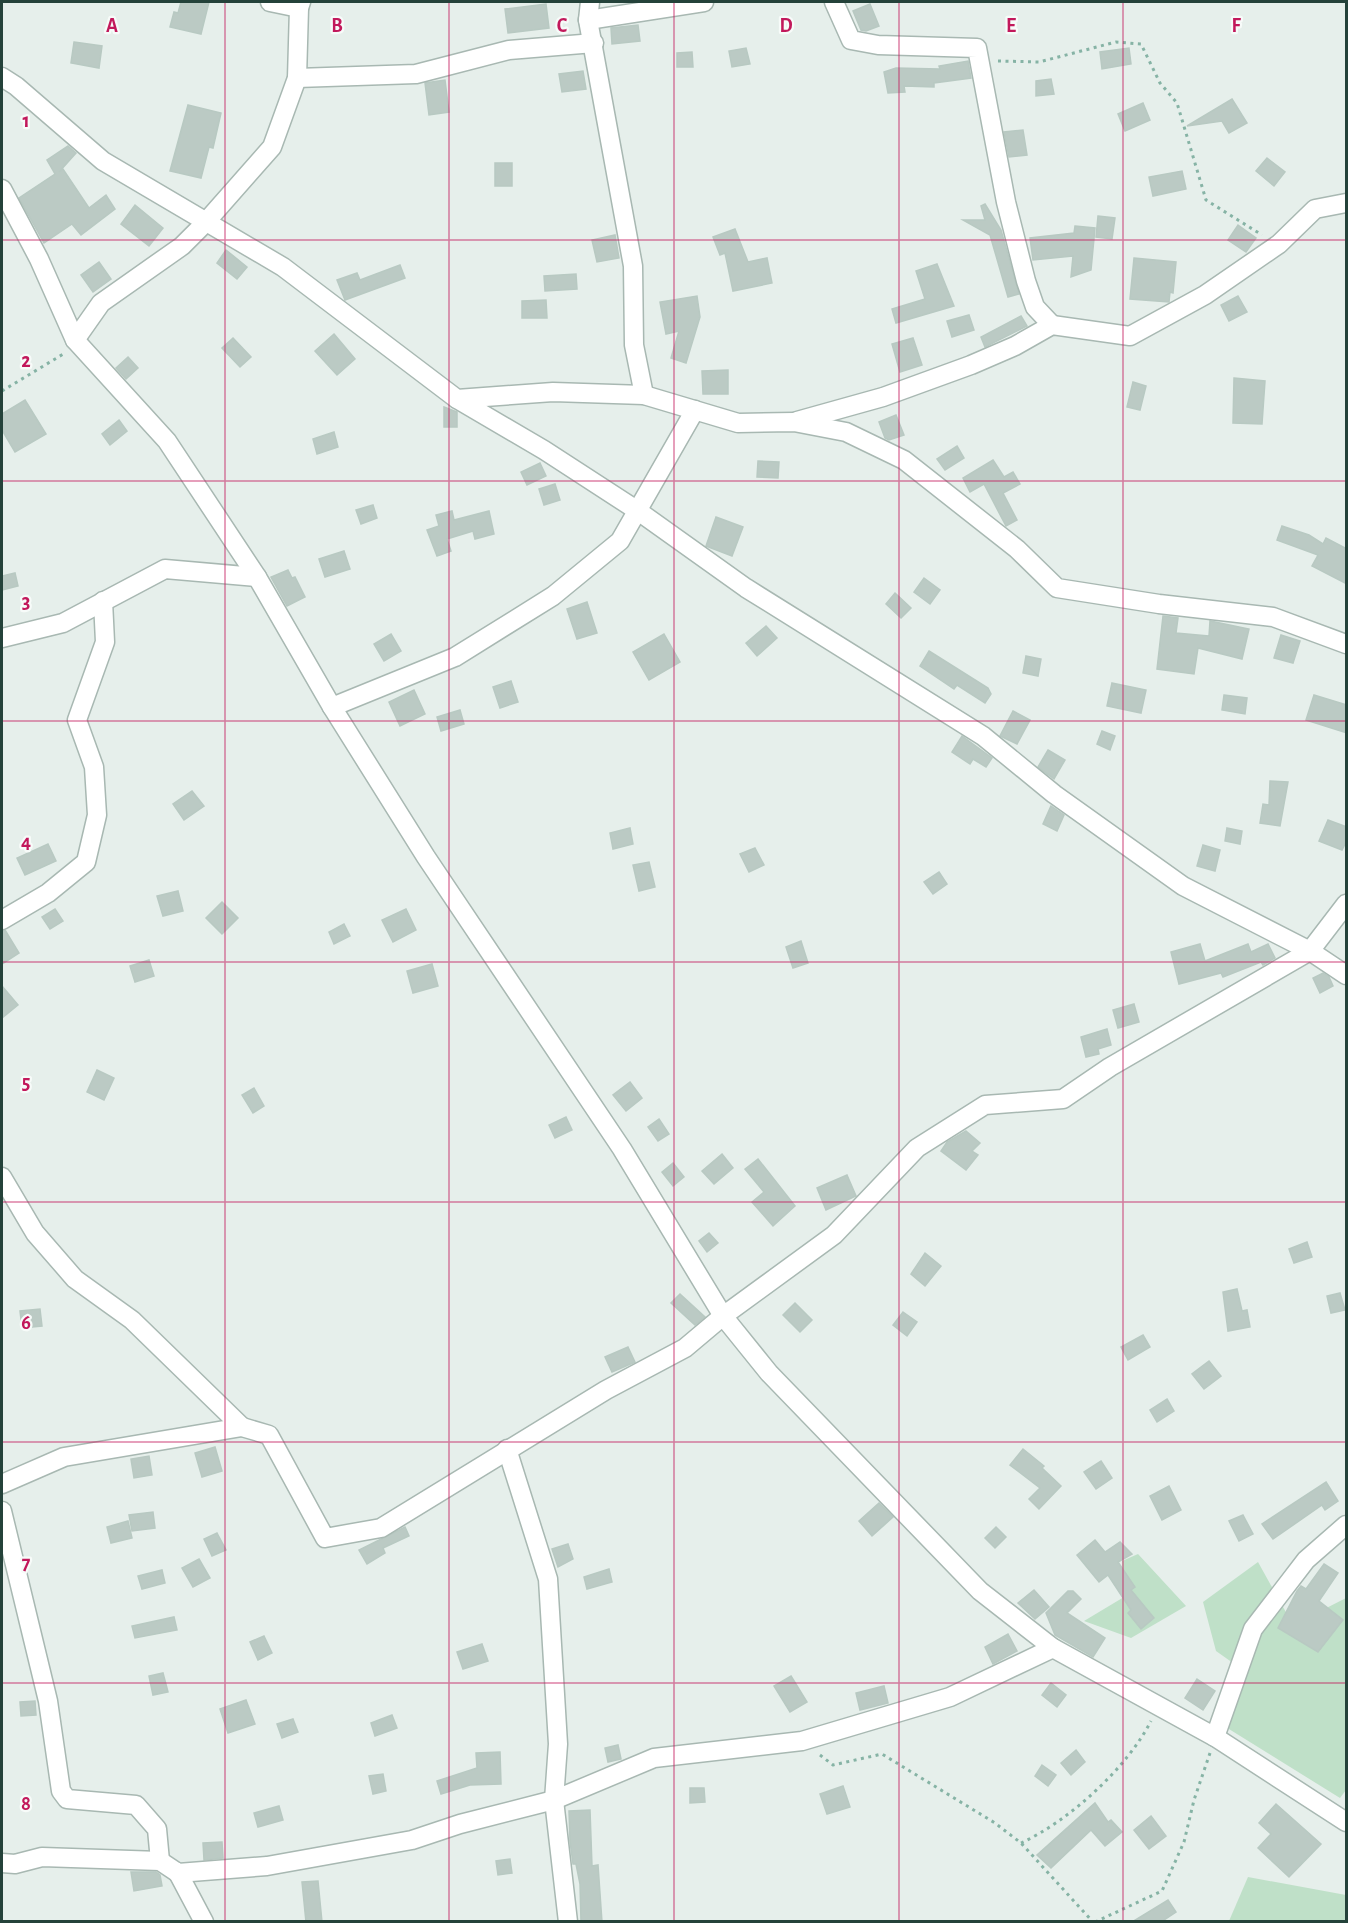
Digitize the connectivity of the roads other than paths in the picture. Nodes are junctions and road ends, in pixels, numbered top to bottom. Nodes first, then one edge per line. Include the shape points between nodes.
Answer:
1 (270, 2) edge
2 (704, 2) edge
3 (834, 2) edge
4 (300, 5) edge
5 (589, 11) edge
6 (594, 43) junction
7 (2, 77) edge
8 (297, 78) junction
9 (2, 189) edge
10 (1347, 202) edge
11 (205, 223) junction
12 (1052, 326) junction
13 (77, 342) junction
14 (644, 395) junction
15 (457, 399) junction
16 (695, 410) junction
17 (794, 422) junction
18 (638, 511) junction
19 (257, 577) junction
20 (103, 600) junction
21 (2, 638) edge
22 (1347, 644) edge
23 (332, 707) junction
24 (1347, 903) edge
25 (2, 920) edge
26 (1310, 951) junction
27 (1347, 975) edge
28 (2, 1177) edge
29 (723, 1316) junction
30 (242, 1427) junction
31 (507, 1449) junction
32 (2, 1484) edge
33 (2, 1511) edge
34 (1347, 1525) edge
35 (1053, 1648) junction
36 (1215, 1737) junction
37 (554, 1800) junction
38 (1347, 1822) edge
39 (160, 1861) junction
40 (2, 1863) edge
41 (178, 1873) junction
42 (204, 1922) edge
43 (568, 1922) edge

1 - 4 street
2 - 5 street
3 - 12 street via 851,40 878,45 977,48 1006,202 1026,281 1035,307
4 - 8 street
5 - 6 street
6 - 8 street via 508,50 416,74
6 - 14 street via 633,266 634,345
7 - 11 street via 103,161
8 - 11 street via 272,147
9 - 13 street
10 - 12 street via 1315,209 1279,244 1205,295 1130,336
11 - 13 street via 182,246 101,303
11 - 15 street via 283,267
12 - 17 street via 971,365
13 - 19 street via 167,441
14 - 15 street via 553,392
14 - 16 street
15 - 18 street
16 - 17 street via 738,423
16 - 18 street
17 - 22 street via 846,432 904,460 1017,549 1057,588 1273,617
18 - 23 street via 620,541 553,596 455,657
18 - 26 street via 746,588 983,736 1054,794 1183,886
19 - 20 street via 165,569
19 - 23 street
20 - 21 street via 63,623
20 - 25 street via 105,642 77,720 94,767 97,815 86,862 48,893
23 - 29 street via 426,857 622,1149
24 - 26 street
26 - 27 street
26 - 29 street via 1110,1067 1063,1099 985,1105 917,1148 834,1235
28 - 30 street via 35,1233 75,1279 132,1320
29 - 31 street via 685,1348
29 - 35 street via 769,1373 980,1591
30 - 31 street via 269,1435 325,1538 381,1528
30 - 32 street via 64,1457
31 - 37 street via 548,1579 558,1744
33 - 39 street via 48,1701 61,1791 67,1799 136,1805 157,1829
34 - 36 street via 1306,1560 1253,1629
35 - 36 street
35 - 37 street via 950,1697 802,1741 654,1758
36 - 38 street
37 - 41 street via 412,1840 267,1866
37 - 43 street
39 - 40 street via 42,1857
39 - 41 street
41 - 42 street

